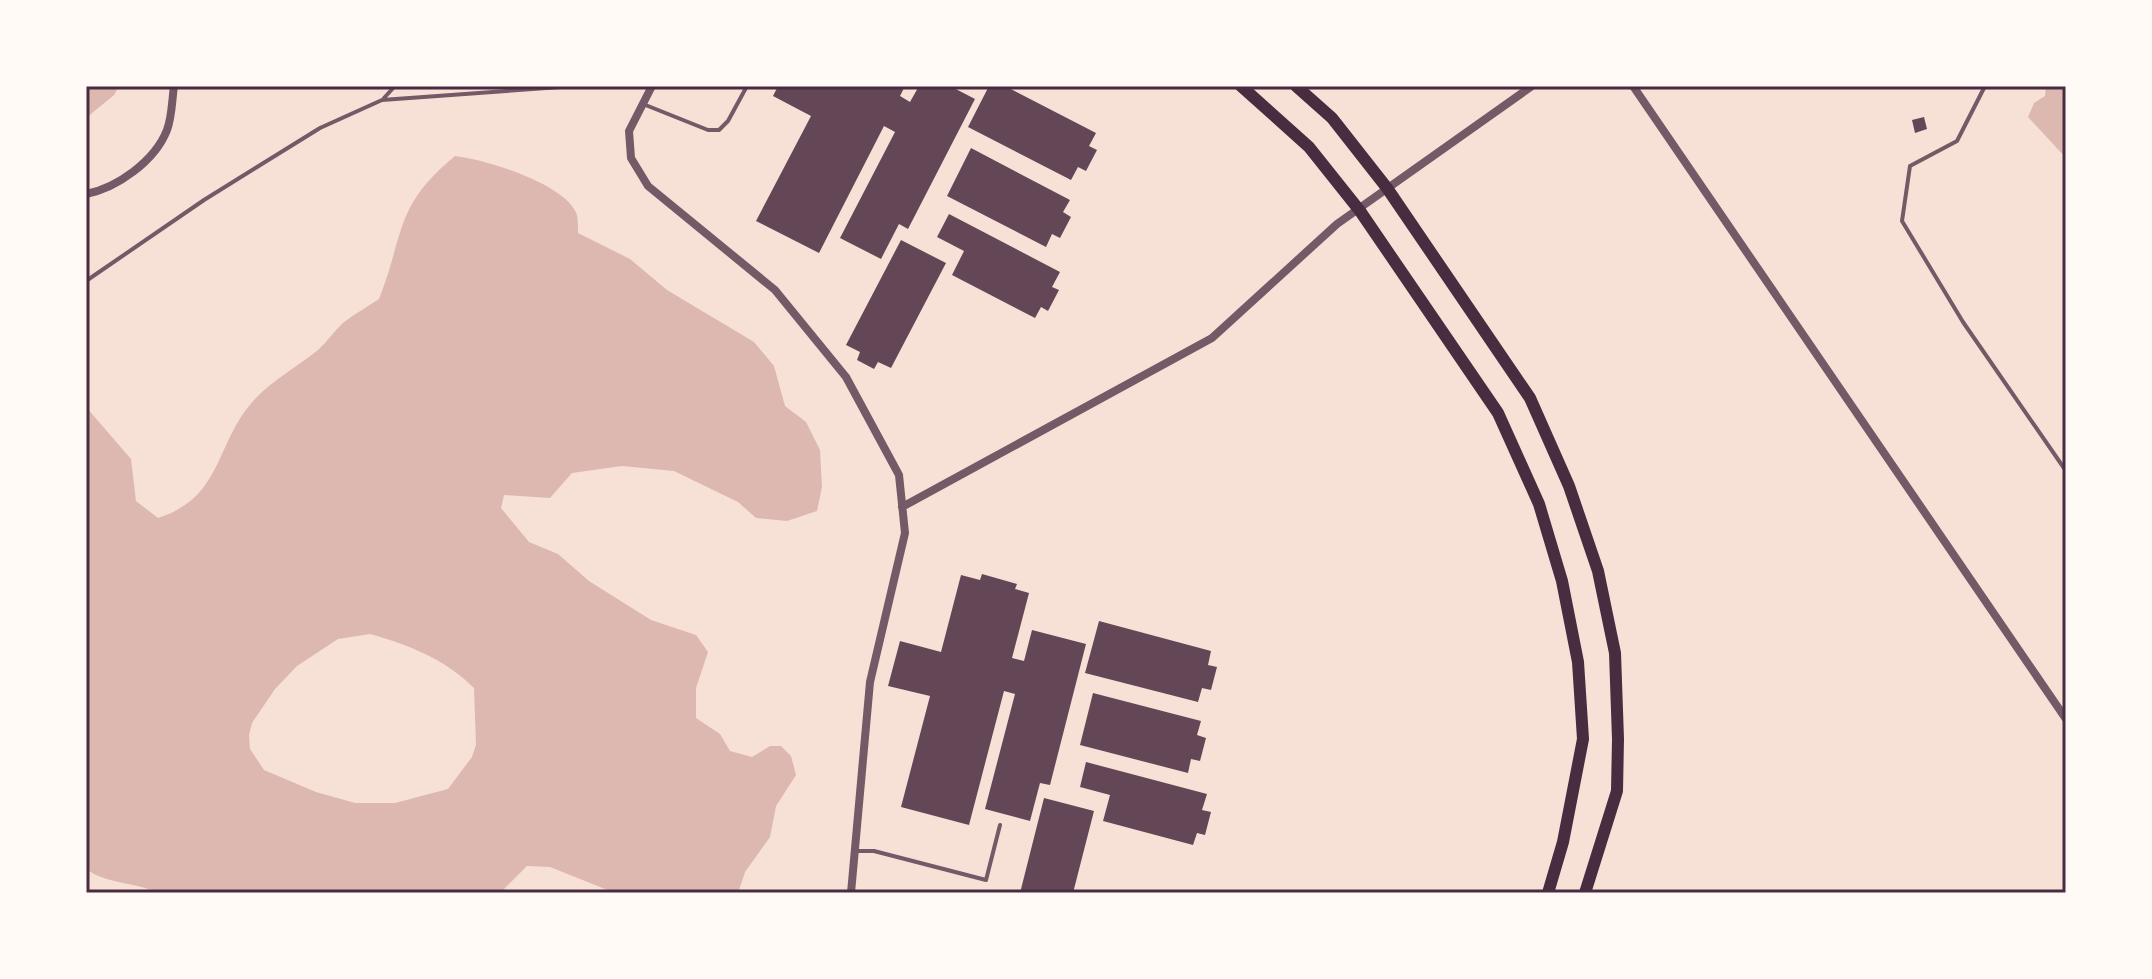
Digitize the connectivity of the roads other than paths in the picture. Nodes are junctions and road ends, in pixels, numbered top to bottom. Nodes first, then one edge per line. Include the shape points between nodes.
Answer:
1 (174, 86) edge
2 (395, 86) edge
3 (506, 86) edge
4 (575, 86) edge
5 (652, 86) edge
6 (747, 86) edge
7 (1241, 86) edge
8 (1296, 86) edge
9 (1532, 86) edge
10 (1633, 86) edge
11 (1985, 86) edge
12 (510, 93) junction
13 (382, 100) junction
14 (643, 104) junction
15 (1387, 188) junction
16 (86, 194) edge
17 (1358, 208) junction
18 (86, 281) edge
19 (2066, 471) edge
20 (902, 507) junction
21 (2066, 719) edge
22 (1000, 825) dead end
23 (855, 851) junction
24 (851, 893) edge
25 (1548, 893) edge
26 (1585, 893) edge

1 - 16 street via 168,129 156,149 106,190
2 - 13 lane
3 - 12 lane
4 - 12 lane
5 - 14 street
6 - 14 lane via 719,130
7 - 17 main road via 1309,147
8 - 15 main road via 1332,118
9 - 15 street
10 - 21 street
11 - 19 lane via 1957,141 1910,166 1902,221 1963,322
12 - 13 lane
13 - 18 lane via 320,128
14 - 20 street via 629,131 631,158 642,177 775,290 846,377 899,475
15 - 17 street
15 - 26 main road via 1530,398 1569,486 1598,571 1615,653 1617,791
17 - 20 street via 1212,338
17 - 25 main road via 1498,413 1539,504 1562,581 1578,662 1583,739
20 - 23 street via 905,533 870,682
22 - 23 lane via 986,880 874,851
23 - 24 street

